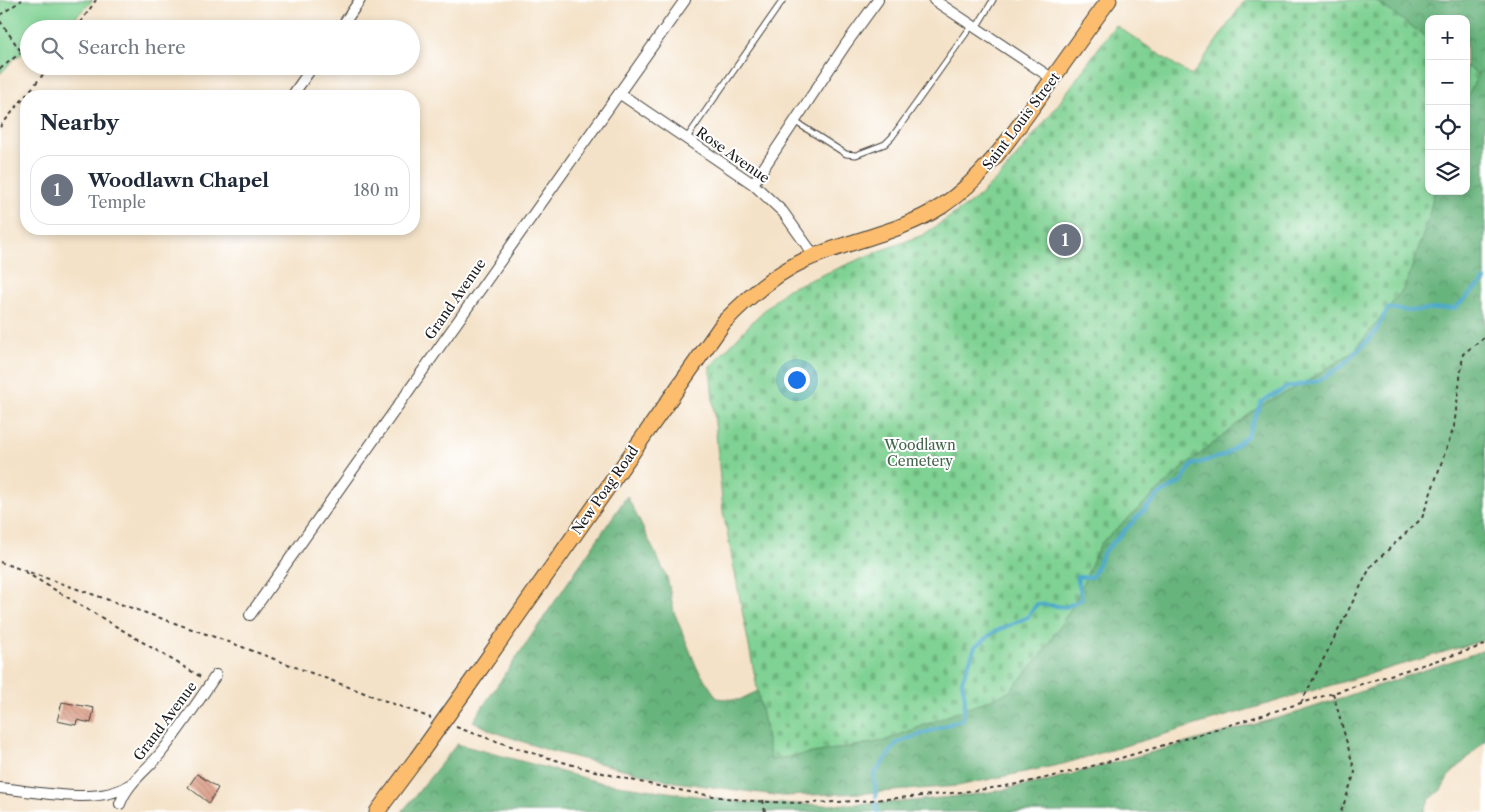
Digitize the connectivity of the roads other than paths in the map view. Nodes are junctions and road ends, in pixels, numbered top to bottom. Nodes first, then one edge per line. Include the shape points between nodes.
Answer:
1 (360, 0) edge
2 (685, 0) edge
3 (783, 0) edge
4 (878, 0) edge
5 (934, 0) edge
6 (993, 0) edge
7 (1109, 0) edge
8 (346, 20) edge
9 (974, 26) junction
10 (307, 75) edge
11 (1053, 78) junction
12 (296, 90) edge
13 (619, 93) junction
14 (794, 121) junction
15 (685, 139) junction
16 (753, 184) junction
17 (886, 233) joint
18 (815, 257) junction
19 (250, 615) dead end
20 (216, 676) dead end
21 (133, 781) junction
22 (0, 788) edge
23 (113, 793) junction
24 (120, 808) edge
25 (377, 812) edge

1 - 8 street
2 - 13 street, Grand Avenue
3 - 15 lane
4 - 14 street
5 - 9 street
6 - 9 lane
7 - 11 main road, Saint Louis Street
9 - 11 street
9 - 14 lane via 885,144 856,155 846,154
10 - 12 street
11 - 17 main road, Saint Louis Street via 1002,150 964,190 923,218
13 - 15 street, Rose Avenue
13 - 19 street, Grand Avenue
14 - 16 street
15 - 16 street, Rose Avenue
16 - 18 street, Rose Avenue via 783,212
17 - 18 main road, New Poag Road
18 - 25 main road, New Poag Road, bridge via 759,288 724,322
20 - 21 street, Grand Avenue via 161,753
21 - 23 street, Grand Avenue
21 - 24 street, Grand Avenue via 124,793
22 - 23 street via 92,796
23 - 24 street via 119,797

